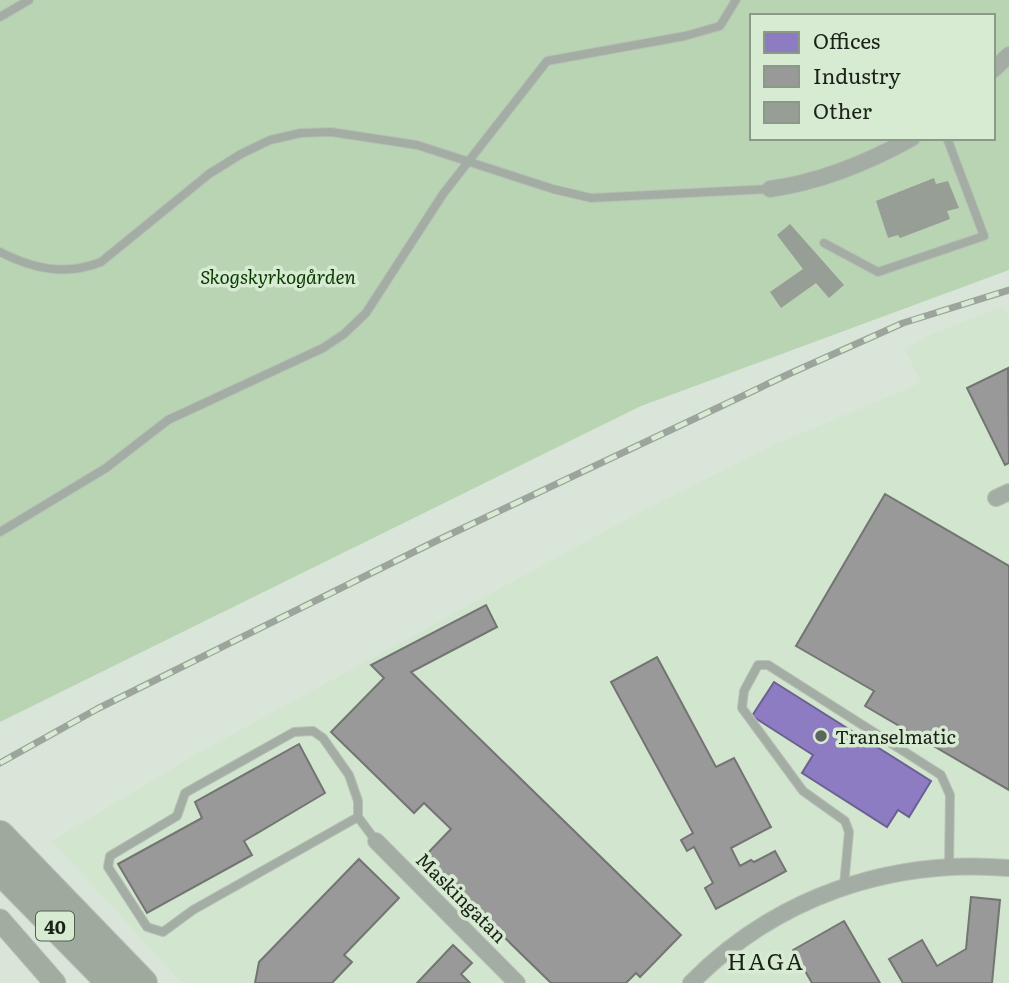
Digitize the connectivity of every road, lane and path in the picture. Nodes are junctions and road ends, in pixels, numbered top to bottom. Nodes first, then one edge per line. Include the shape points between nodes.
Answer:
1 (29, 0) edge
2 (736, 0) edge
3 (0, 17) edge
4 (1009, 55) edge
5 (995, 67) edge
6 (909, 140) edge
7 (948, 140) edge
8 (469, 161) junction
9 (770, 189) joint
10 (824, 243) dead end
11 (0, 251) edge
12 (0, 532) edge
13 (358, 817) junction
14 (0, 835) edge
15 (376, 841) joint
16 (949, 866) junction
17 (1009, 868) edge
18 (0, 870) edge
19 (844, 885) junction
20 (0, 920) edge
21 (55, 983) edge
22 (111, 983) edge
23 (143, 983) edge
24 (517, 983) edge
25 (691, 983) edge

1 - 3 lane
2 - 8 lane via 720,26 547,61
4 - 5 street
6 - 9 street via 843,171
7 - 10 lane via 984,236 878,272
8 - 9 lane via 591,198
8 - 11 lane via 376,138 301,133 270,140 241,154 209,174 101,262 81,270 46,269
8 - 12 lane via 366,313 344,334 168,420 106,468
13 - 13 lane via 349,775 323,738 313,730 294,732 184,793 177,816 110,856 108,867 147,927 163,932 193,910
13 - 15 lane
14 - 23 highway, 40
15 - 24 street, Maskingatan
16 - 17 street
16 - 19 street
16 - 19 lane via 950,795 941,775 768,665 758,665 744,691 742,708 803,791 845,821 849,832
18 - 22 highway, 40
19 - 25 street via 744,939
20 - 21 street

